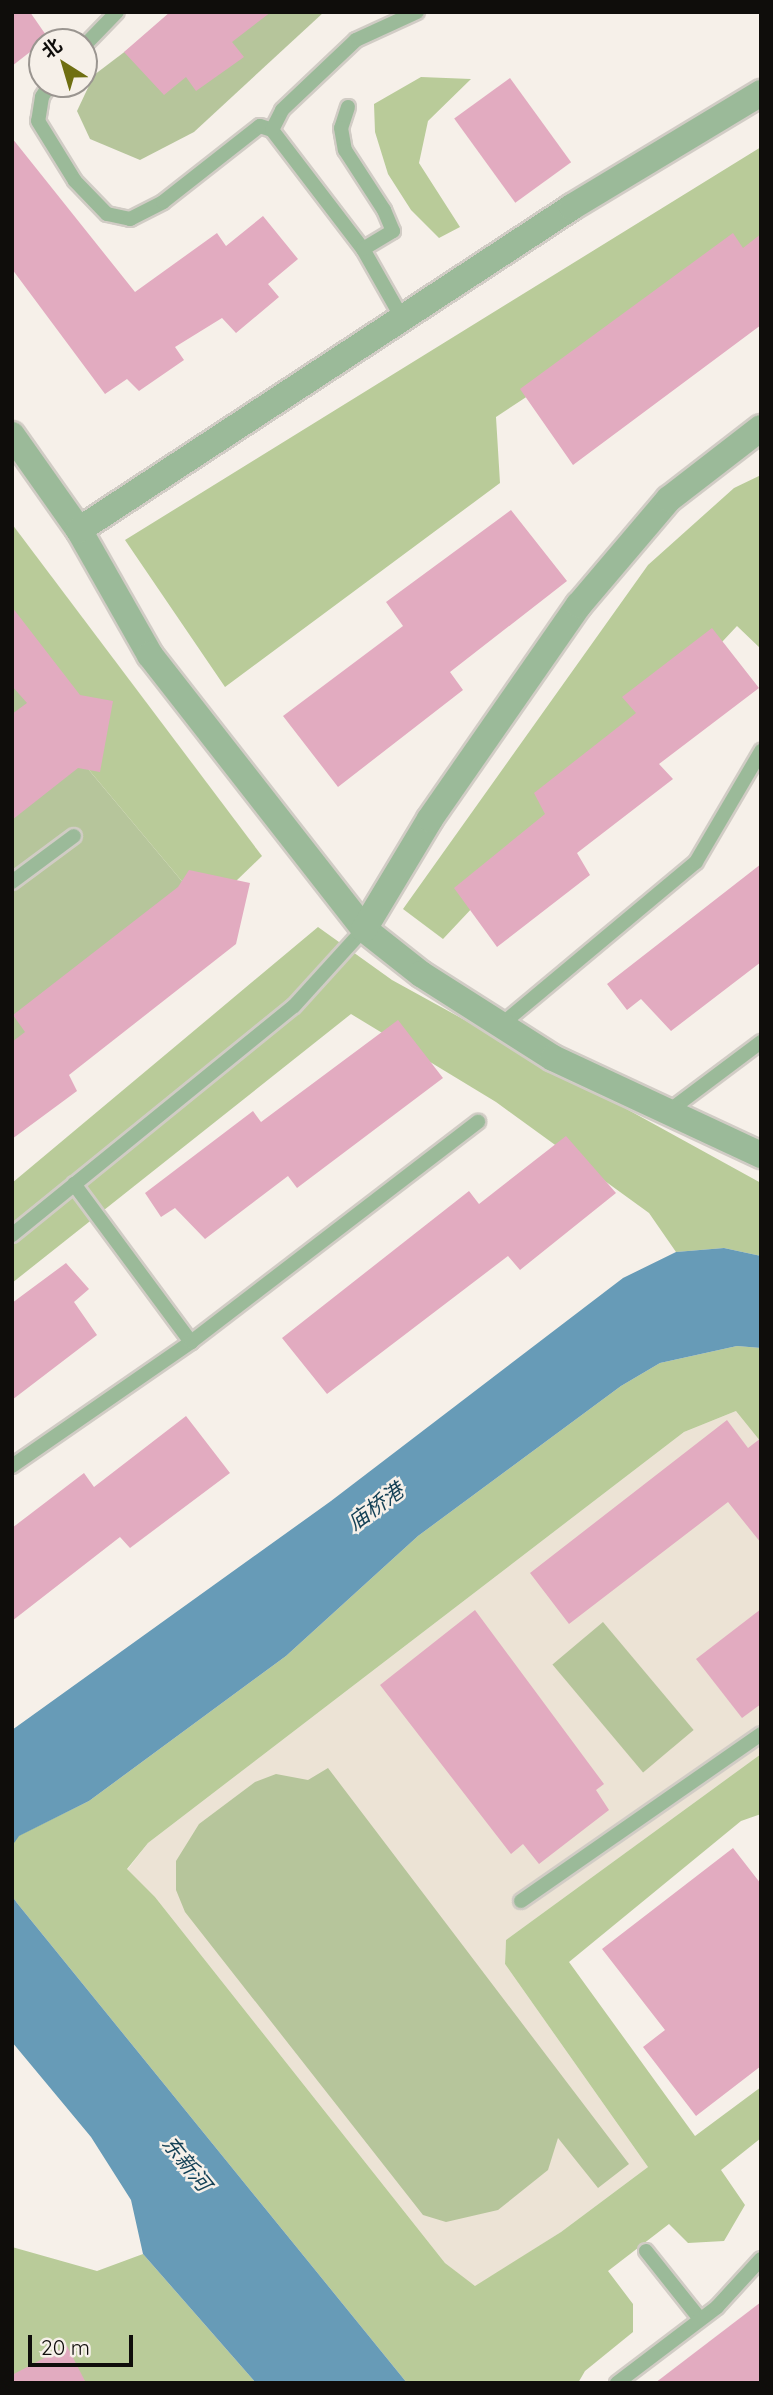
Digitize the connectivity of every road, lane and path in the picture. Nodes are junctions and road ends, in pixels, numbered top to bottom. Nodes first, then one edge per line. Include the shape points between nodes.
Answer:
1 (117, 12) edge
2 (417, 12) edge
3 (98, 32) edge
4 (761, 93) edge
5 (42, 98) edge
6 (348, 107) dead end
7 (272, 130) junction
8 (363, 249) junction
9 (402, 318) junction
10 (761, 428) edge
11 (12, 435) edge
12 (79, 530) junction
13 (761, 751) edge
14 (74, 836) dead end
15 (12, 882) edge
16 (364, 929) junction
17 (501, 1025) junction
18 (761, 1042) edge
19 (669, 1111) junction
20 (478, 1122) dead end
21 (761, 1155) edge
22 (75, 1184) junction
23 (12, 1235) edge
24 (191, 1342) junction
25 (12, 1466) edge
26 (761, 1734) edge
27 (521, 1902) dead end
28 (646, 2251) dead end
29 (761, 2259) edge
30 (700, 2319) junction
31 (617, 2383) edge

1 - 3 lane
2 - 7 lane via 356,40 282,110
4 - 9 street via 572,207
5 - 7 lane via 38,121 75,181 107,215 130,219 163,202 260,126
6 - 8 lane via 341,128 345,150 393,231
7 - 8 lane
8 - 9 lane
9 - 12 street
10 - 16 street via 669,499 579,605 430,818
11 - 12 street
12 - 16 street via 150,655
13 - 17 lane via 696,862
14 - 15 lane
16 - 17 street via 421,974
16 - 22 lane via 293,1006
17 - 19 street via 552,1058
18 - 19 lane
19 - 21 street
20 - 24 lane
22 - 23 lane
22 - 24 lane
24 - 25 lane
26 - 27 lane
28 - 30 lane
29 - 30 lane
30 - 31 lane

